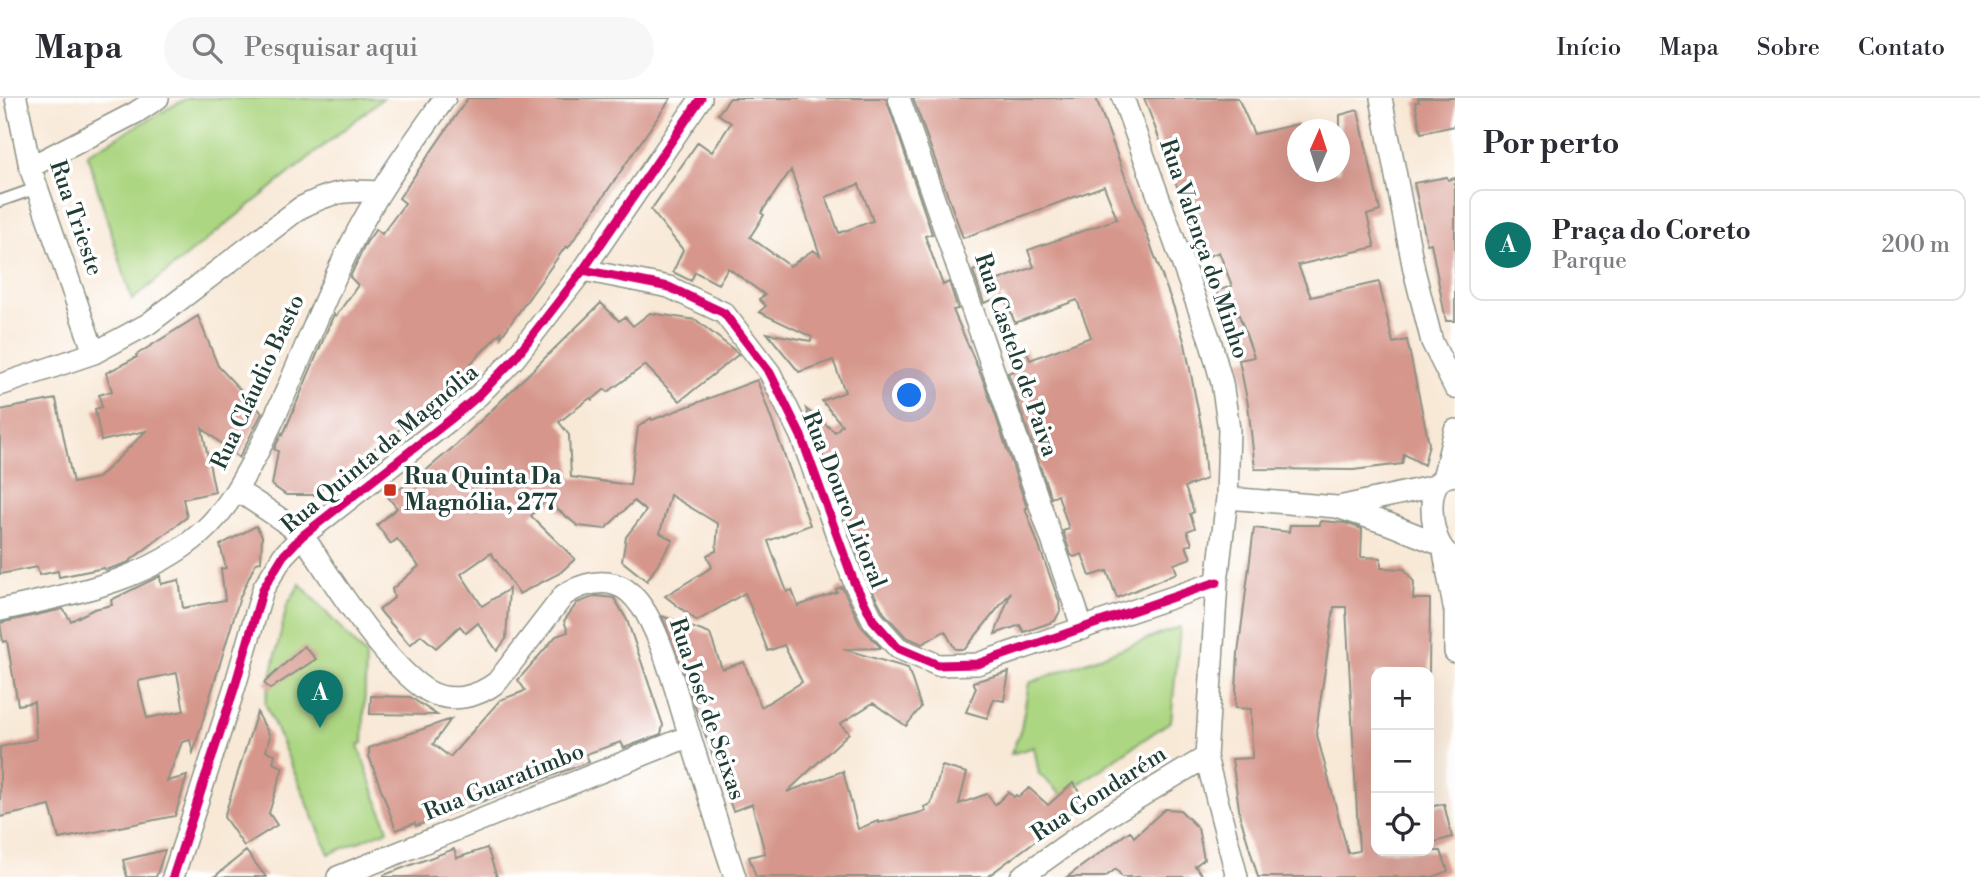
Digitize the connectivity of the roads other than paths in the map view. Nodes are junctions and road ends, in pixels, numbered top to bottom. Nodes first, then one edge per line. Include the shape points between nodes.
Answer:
1 (16, 98) edge
2 (158, 98) edge
3 (444, 98) edge
4 (702, 98) edge
5 (899, 98) edge
6 (1123, 98) edge
7 (1381, 98) edge
8 (30, 167) junction
9 (37, 188) junction
10 (379, 192) junction
11 (0, 201) edge
12 (583, 270) junction
13 (94, 353) junction
14 (0, 385) edge
15 (1455, 388) edge
16 (1455, 430) edge
17 (1444, 480) edge
18 (237, 490) junction
19 (1227, 498) junction
20 (1337, 507) junction
21 (302, 536) junction
22 (1446, 551) edge
23 (1217, 582) junction
24 (0, 610) edge
25 (1455, 612) edge
26 (1083, 629) junction
27 (1455, 652) edge
28 (690, 736) junction
29 (1206, 757) junction
30 (173, 877) edge
31 (338, 877) edge
32 (735, 877) edge
33 (1021, 877) edge
34 (1237, 877) edge

1 - 8 street, Rua Trieste
2 - 8 street
3 - 10 street, Rua Cláudio Basto
4 - 12 street, Rua Quinta da Magnólia
5 - 26 street, Rua Castelo de Paiva
6 - 19 street, Rua Valença do Minho via 1222,383 1229,429
7 - 15 street via 1432,342
8 - 9 street, Rua Trieste
9 - 11 lane
9 - 13 street, Rua Trieste
10 - 13 street via 337,192 299,208 148,324
10 - 18 street, Rua Cláudio Basto via 328,292 280,410
12 - 21 street, Rua Quinta da Magnólia via 514,359 479,395
12 - 26 street, Rua Douro Litoral via 669,287 724,313 769,373 801,436 854,582 873,620 898,648 938,665 977,664
13 - 14 street
16 - 17 street
17 - 20 street
17 - 22 street via 1434,517
18 - 21 street, Rua José de Seixas
18 - 24 street, Rua Cláudio Basto via 202,533 160,562 113,583
19 - 20 street
19 - 23 street, Rua Valença do Minho
20 - 22 street via 1389,524
21 - 28 street, Rua José de Seixas via 402,669 428,691 452,698 472,696 498,682 564,595 578,586 593,583 624,588 647,615
21 - 30 street, Rua Quinta da Magnólia via 263,589
22 - 25 street
23 - 26 street, Rua Douro Litoral
23 - 29 street, Rua Valença do Minho
25 - 27 street
28 - 31 street, Rua Guaratimbo
28 - 32 street, Rua José de Seixas
29 - 33 street, Rua Gondarém via 1103,819
29 - 34 street, Rua Valença do Minho

